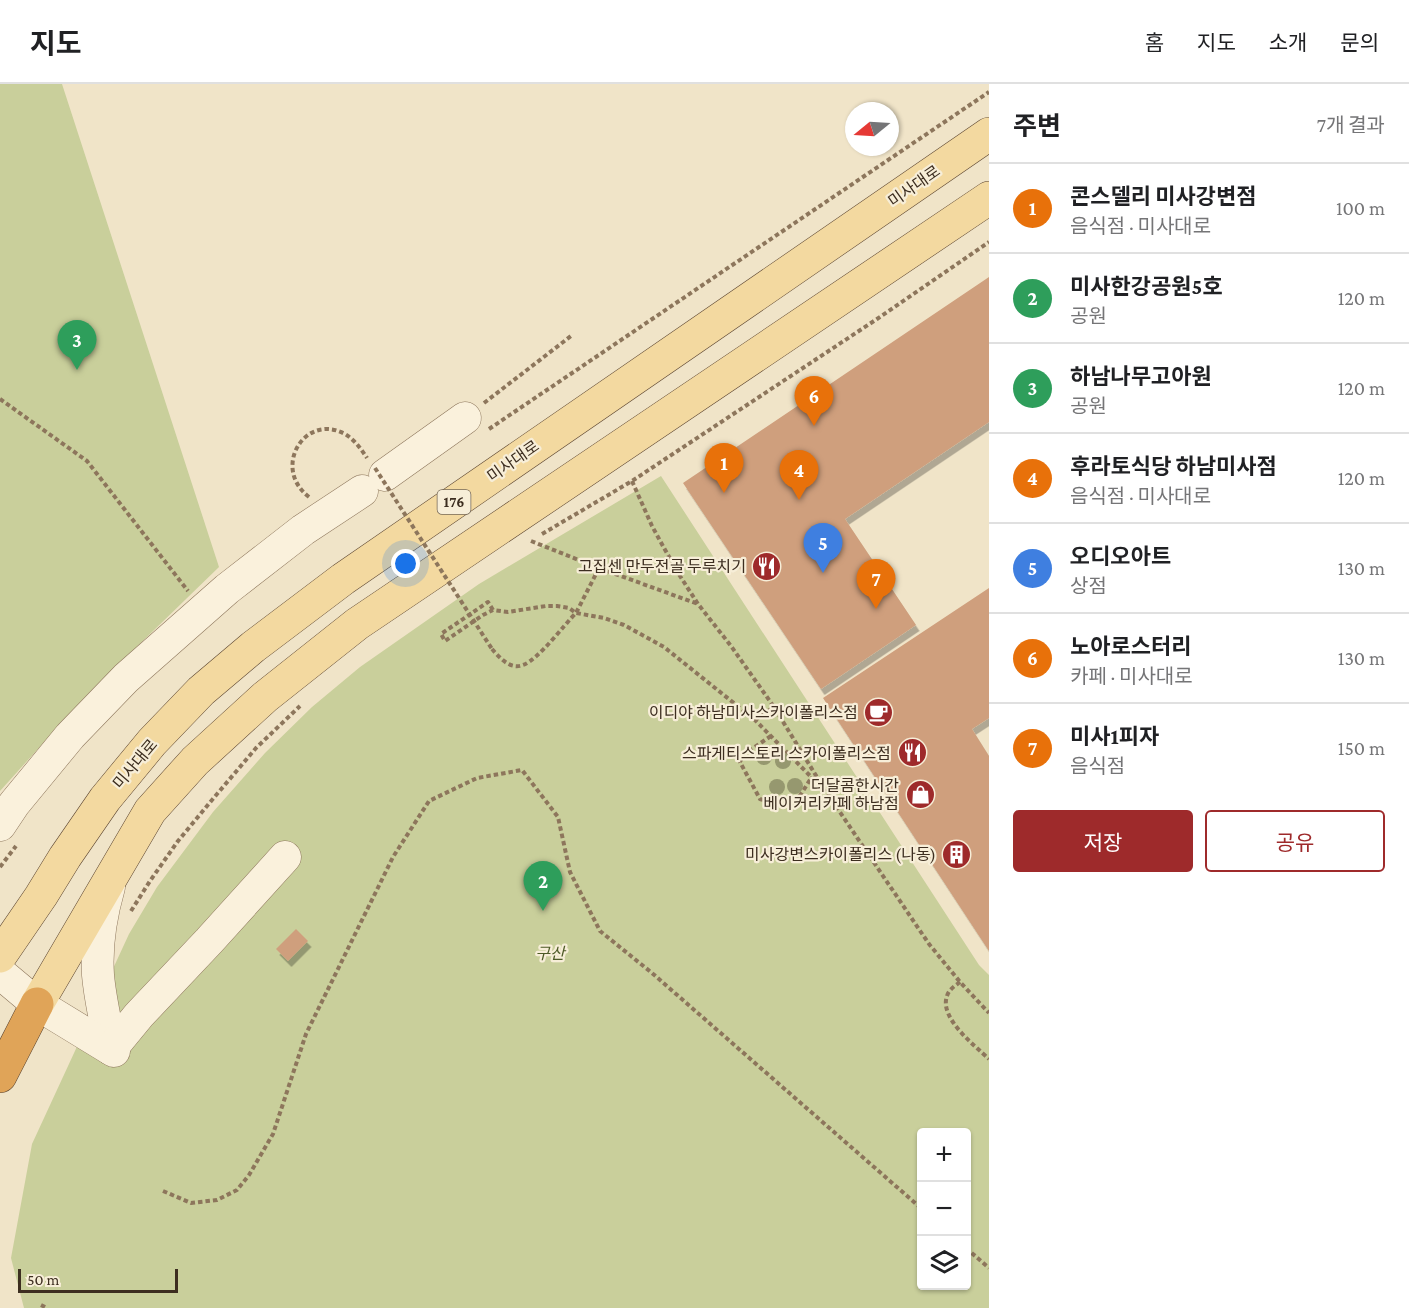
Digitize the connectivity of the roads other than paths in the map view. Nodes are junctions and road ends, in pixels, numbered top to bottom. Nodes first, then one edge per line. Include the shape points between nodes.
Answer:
1 (989, 135) edge
2 (989, 198) edge
3 (472, 427) road end
4 (0, 825) edge
5 (285, 857) dead end
6 (112, 879) junction
7 (0, 956) edge
8 (0, 973) edge
9 (38, 1004) junction
10 (112, 1050) junction
11 (0, 1076) edge

1 - 7 main road, 미사대로 / 176 via 343,579 253,646 201,691 112,791
2 - 6 main road via 357,624 265,697 195,761 150,811
3 - 4 street via 372,473 227,589 126,678 70,736
5 - 10 street via 139,1015
6 - 9 main road
6 - 10 street via 100,923 98,962
8 - 9 street
9 - 10 street
9 - 11 highway

